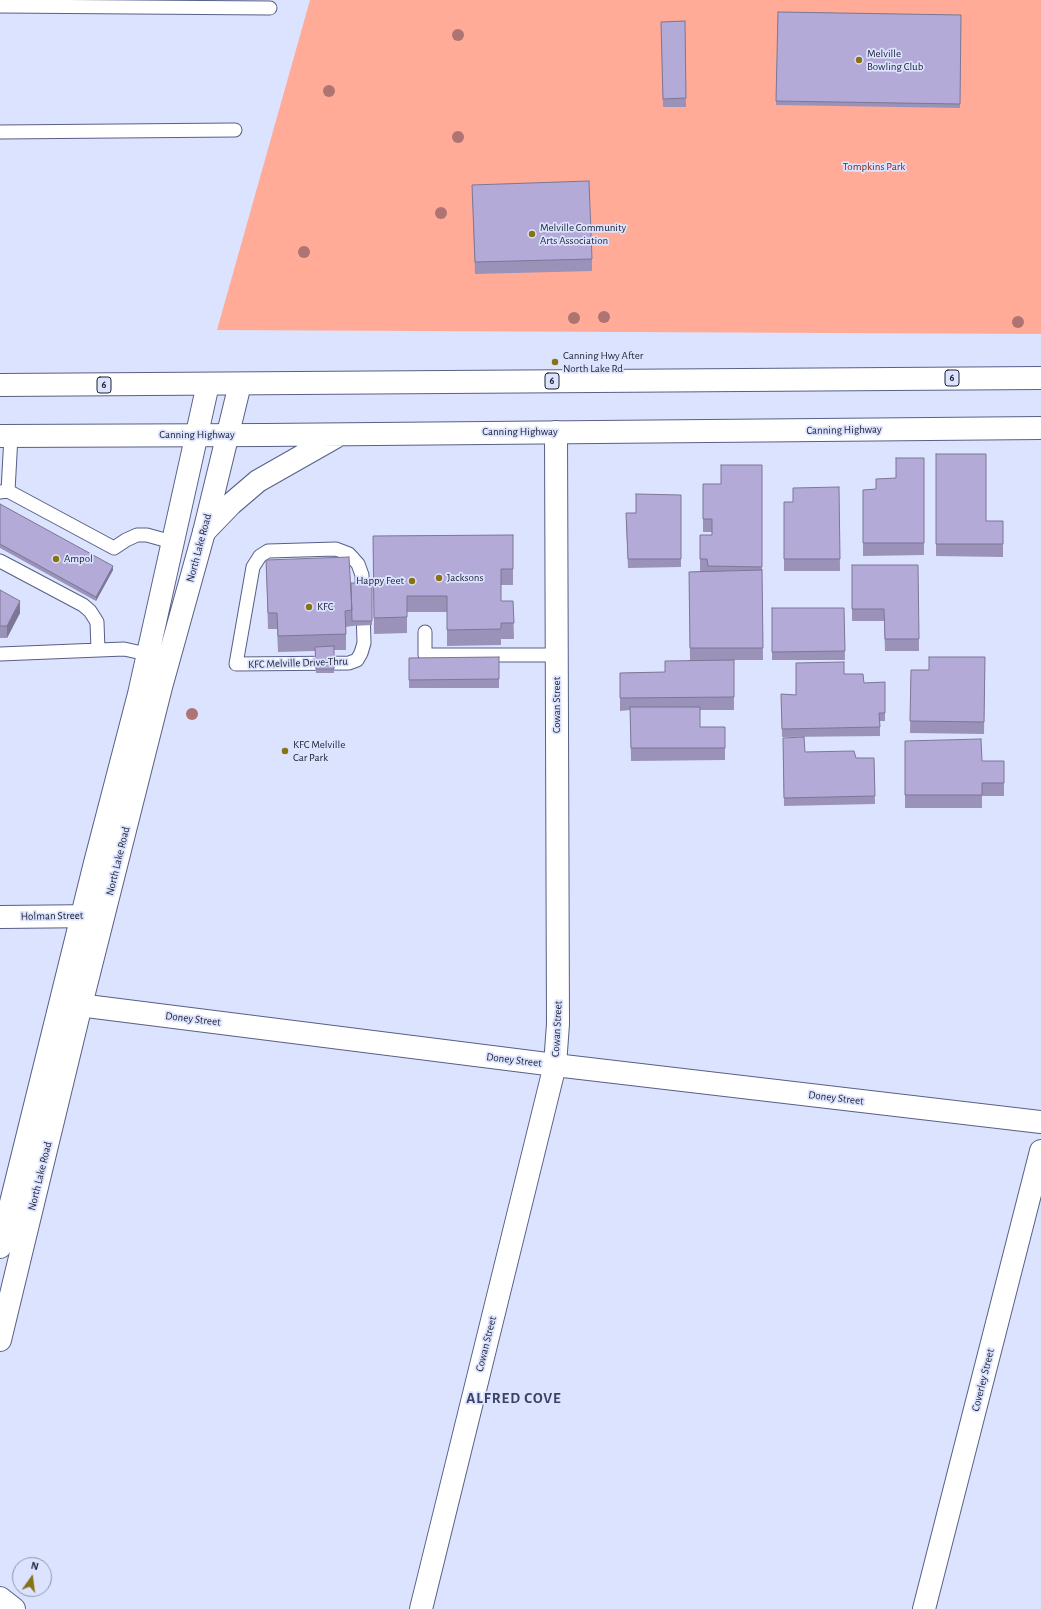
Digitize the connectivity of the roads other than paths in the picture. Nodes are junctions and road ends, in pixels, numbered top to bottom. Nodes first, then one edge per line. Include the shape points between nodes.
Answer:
1 (32, 3) edge
2 (0, 6) edge
3 (270, 8) dead end
4 (235, 130) dead end
5 (0, 132) edge
6 (1041, 378) edge
7 (208, 384) junction
8 (240, 384) junction
9 (0, 385) edge
10 (1041, 428) edge
11 (556, 432) junction
12 (342, 434) junction
13 (196, 435) junction
14 (228, 435) junction
15 (5, 436) edge
16 (4, 491) edge
17 (204, 532) junction
18 (172, 542) junction
19 (0, 561) edge
20 (425, 632) dead end
21 (98, 650) junction
22 (0, 654) edge
23 (147, 654) junction
24 (557, 655) junction
25 (236, 664) joint
26 (82, 916) junction
27 (105, 916) junction
28 (0, 917) edge
29 (70, 1004) junction
30 (555, 1065) junction
31 (1041, 1122) edge
32 (1041, 1151) edge
33 (0, 1247) edge
34 (0, 1340) edge
35 (0, 1598) edge
36 (14, 1609) edge
37 (421, 1609) edge
38 (924, 1609) edge

1 - 2 lane
1 - 3 lane
4 - 5 lane
6 - 8 main road, 6
7 - 8 main road, 6
7 - 9 main road, 6
7 - 13 main road, North Lake Road
8 - 14 main road, North Lake Road
10 - 11 main road, Canning Highway
11 - 12 main road, Canning Highway
11 - 24 main road, Cowan Street
12 - 14 main road, Canning Highway
12 - 17 main road via 258,481
13 - 14 main road, Canning Highway
13 - 15 main road, Canning Highway
13 - 18 main road, North Lake Road
14 - 17 main road, North Lake Road
15 - 16 lane
16 - 18 lane via 114,548 137,535
17 - 27 main road, North Lake Road via 161,687
18 - 23 main road, North Lake Road
19 - 21 lane via 90,611 97,622
20 - 24 lane via 426,655
21 - 22 lane
21 - 23 lane via 124,649
23 - 26 main road, North Lake Road
24 - 30 main road, Cowan Street via 558,1024
25 - 25 lane, KFC Melville Drive-Thru via 253,567 260,556 268,551 336,549 349,554 358,564 362,575 364,643 357,660 349,663
26 - 27 main road, Holman Street
26 - 28 main road, Holman Street
26 - 29 main road, North Lake Road
27 - 29 main road, North Lake Road
29 - 30 main road, Doney Street
29 - 33 main road, North Lake Road
29 - 34 main road, North Lake Road
30 - 31 main road, Doney Street
30 - 37 main road, Cowan Street
32 - 38 main road, Coverley Street
35 - 36 main road

